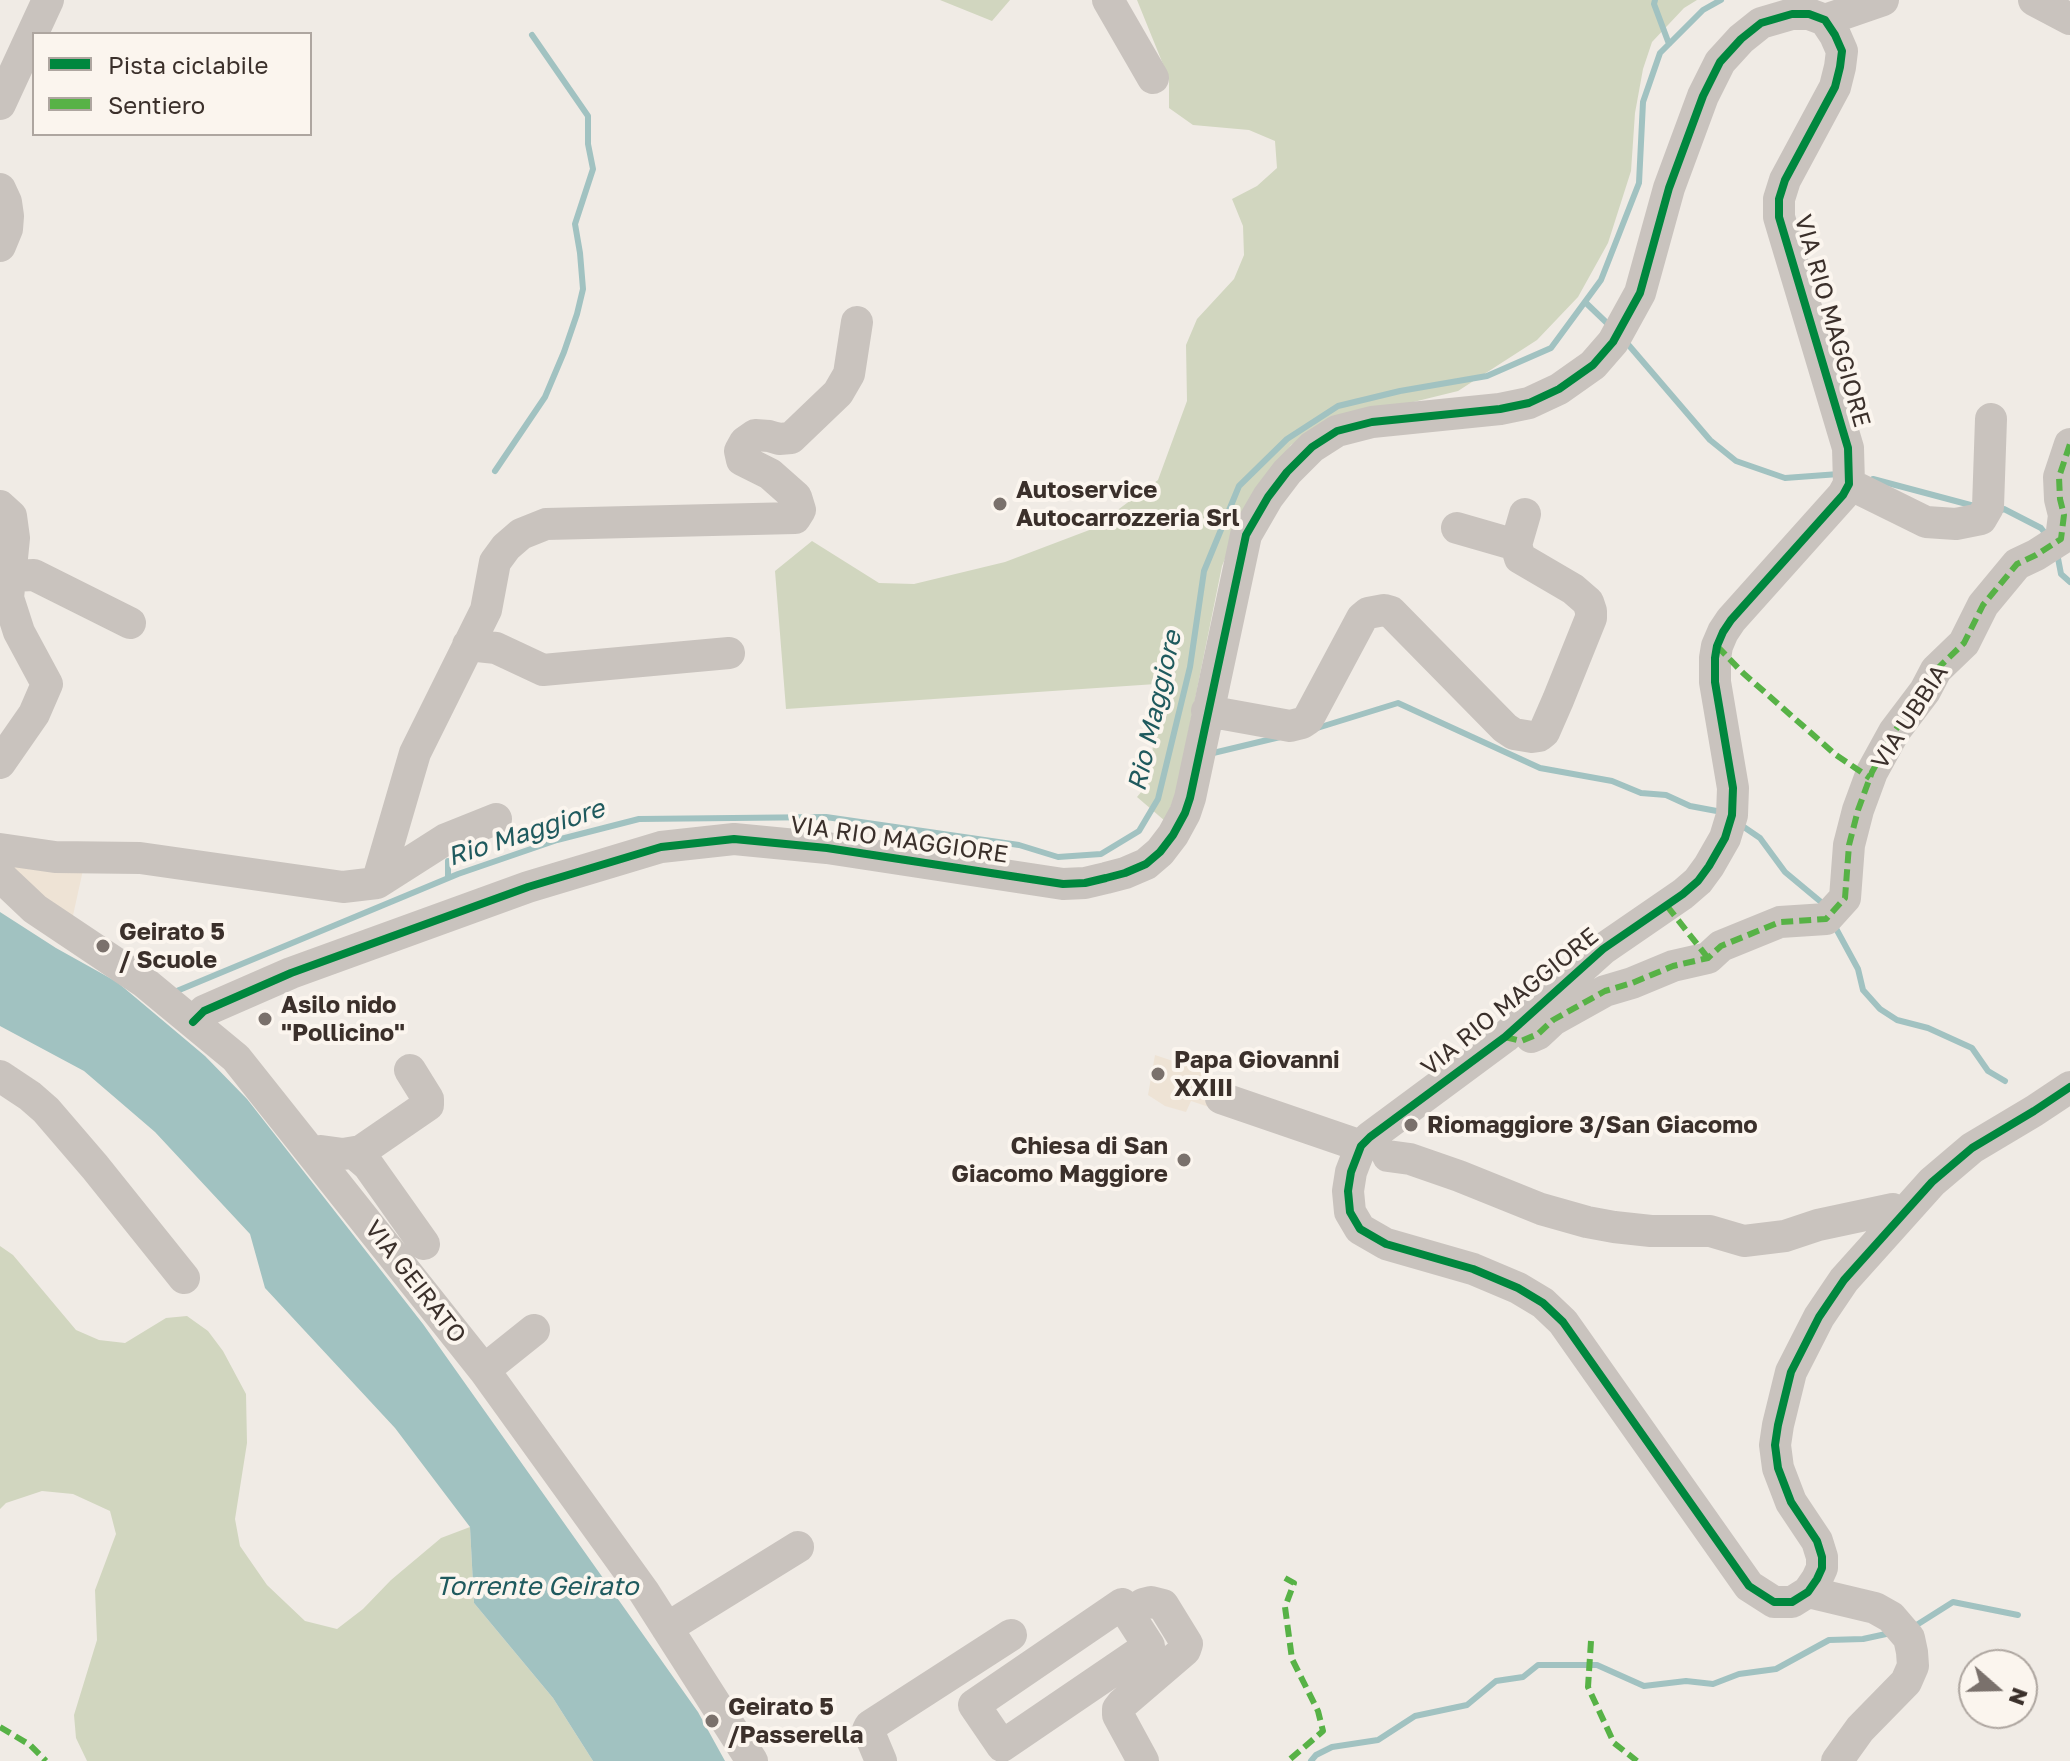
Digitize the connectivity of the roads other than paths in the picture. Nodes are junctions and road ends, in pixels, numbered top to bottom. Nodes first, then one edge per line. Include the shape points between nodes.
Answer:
1 (48, 0) edge
2 (1108, 0) edge
3 (1883, 0) edge
4 (2034, 0) edge
5 (2070, 19) edge
6 (1825, 20) junction
7 (33, 32) edge
8 (32, 35) edge
9 (1153, 78) dead end
10 (0, 104) edge
11 (0, 189) edge
12 (0, 246) edge
13 (857, 322) dead end
14 (1991, 419) dead end
15 (2070, 444) edge
16 (1849, 484) junction
17 (0, 506) edge
18 (1868, 511) dead end
19 (1904, 511) junction
20 (1525, 514) dead end
21 (1457, 528) dead end
22 (1516, 545) junction
23 (11, 576) junction
24 (130, 623) dead end
25 (468, 645) junction
26 (729, 653) dead end
27 (1207, 711) junction
28 (0, 763) edge
29 (496, 819) dead end
30 (0, 849) edge
31 (0, 876) edge
32 (377, 883) junction
33 (188, 1018) junction
34 (1505, 1037) junction
35 (410, 1070) dead end
36 (0, 1076) edge
37 (2070, 1087) edge
38 (1221, 1098) dead end
39 (1375, 1151) junction
40 (354, 1153) junction
41 (314, 1154) junction
42 (1903, 1213) junction
43 (424, 1244) dead end
44 (184, 1278) dead end
45 (534, 1330) dead end
46 (484, 1370) junction
47 (798, 1547) dead end
48 (1808, 1592) junction
49 (1128, 1614) junction
50 (667, 1628) junction
51 (1011, 1635) dead end
52 (1007, 1754) edge
53 (752, 1761) edge
54 (881, 1761) edge
55 (1143, 1761) edge
56 (1837, 1761) edge

1 - 7 street
2 - 9 street
3 - 6 street
4 - 5 street
6 - 16 street, VIA RIO MAGGIORE via 1842,51 1840,67 1835,87 1785,180 1779,217 1848,448
6 - 27 street, VIA RIO MAGGIORE via 1792,14 1761,23 1720,62 1669,188 1640,293 1613,342 1593,365 1529,403 1337,431 1287,472 1246,535
8 - 10 street
11 - 12 street via 8,216
13 - 25 street via 849,374 838,393 791,438 755,435 740,451 742,460 770,474 796,497 800,510 795,518 546,524 521,534 495,562 486,610
14 - 19 street via 1988,507 1981,519 1926,522
15 - 34 street, VIA UBBIA via 2059,477 2061,539 2017,564 1894,732 1858,810 1845,898 1826,919 1780,922 1721,946 1708,958 1605,991 1538,1034 1521,1041
16 - 19 street
16 - 34 street, VIA RIO MAGGIORE via 1731,620 1717,646 1715,682 1742,818 1698,881 1603,949
17 - 23 street via 11,516
18 - 19 street via 1895,523
20 - 22 street
21 - 22 street
22 - 27 street via 1523,561 1573,589 1591,611 1539,736 1505,728 1384,610 1362,618 1302,723 1290,726
23 - 24 street via 34,575
23 - 28 street via 8,598 19,632 47,684 34,714
25 - 26 street via 496,648 543,670
25 - 32 street via 415,753
27 - 33 street, VIA RIO MAGGIORE via 1185,813 1160,852 1125,873 1063,884 734,839 661,847 528,887 291,973
29 - 32 street via 446,839
30 - 32 street via 55,857 140,858 343,887
31 - 33 street, VIA GEIRATO via 35,909
33 - 41 street, VIA GEIRATO via 236,1058
34 - 39 street, VIA RIO MAGGIORE via 1370,1137
35 - 40 street via 428,1105
36 - 44 street via 46,1110
37 - 42 street via 1972,1148
38 - 39 street
39 - 42 street via 1459,1176 1541,1209 1614,1227 1710,1231 1744,1241 1893,1209
39 - 48 street via 1351,1172 1350,1212 1360,1229 1386,1244 1473,1269 1543,1303 1563,1322 1749,1586 1783,1603
40 - 41 street
40 - 43 street
41 - 46 street, VIA GEIRATO
42 - 48 street via 1844,1280 1791,1372 1775,1445 1791,1502 1822,1557 1822,1568
45 - 46 street
46 - 50 street, VIA GEIRATO
47 - 50 street
48 - 56 street via 1875,1608 1891,1617 1909,1638 1912,1652 1906,1682
49 - 52 street via 1149,1646
49 - 52 street via 1122,1604 974,1705
49 - 55 street via 1143,1604 1163,1605 1187,1644 1118,1709
50 - 53 street, VIA GEIRATO
51 - 54 street via 870,1726

